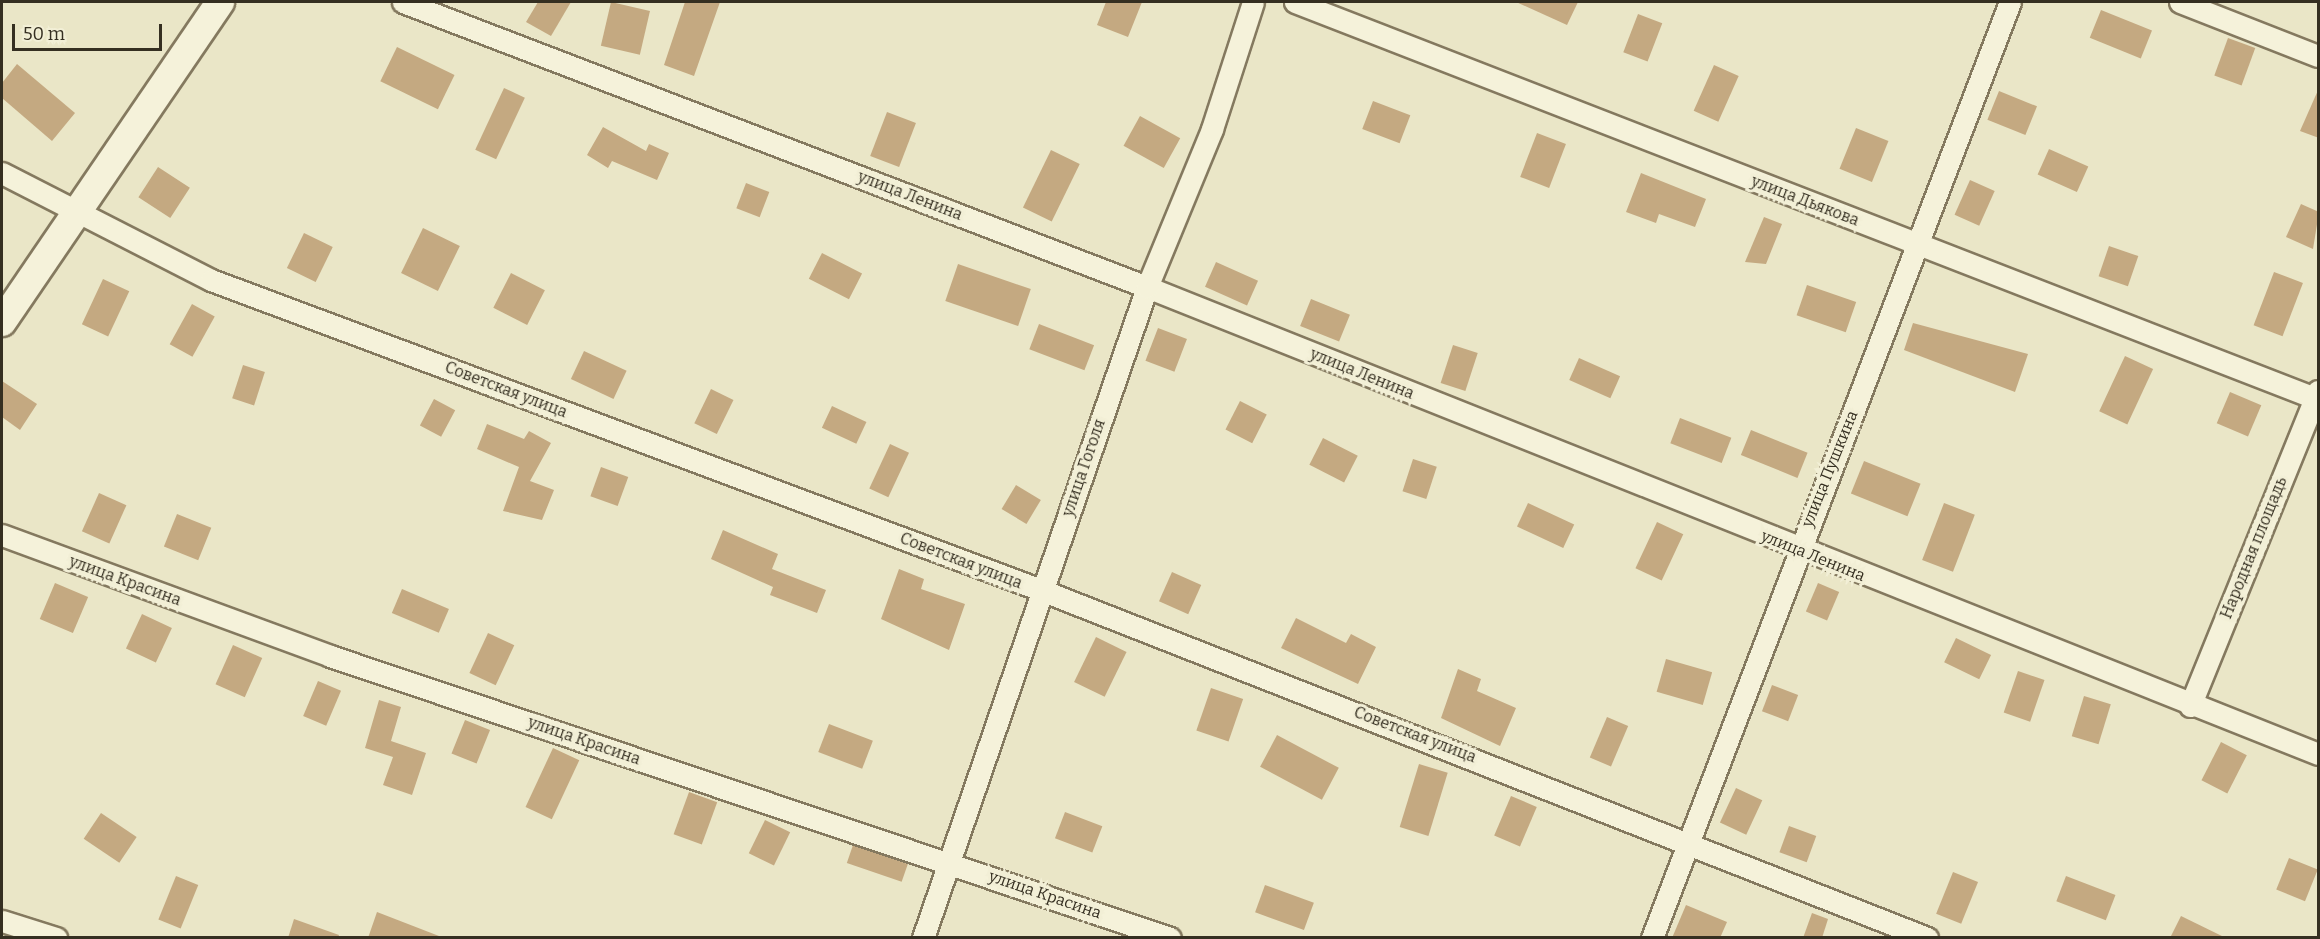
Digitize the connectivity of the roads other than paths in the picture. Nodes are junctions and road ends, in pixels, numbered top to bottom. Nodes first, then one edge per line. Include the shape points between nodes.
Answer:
1 (220, 2) edge
2 (403, 2) edge
3 (1253, 2) edge
4 (1295, 2) edge
5 (2010, 2) edge
6 (2180, 2) edge
7 (2319, 56) edge
8 (2, 173) edge
9 (81, 213) junction
10 (1919, 246) junction
11 (1147, 287) junction
12 (2, 322) edge
13 (2317, 395) edge
14 (2, 535) edge
15 (1798, 550) junction
16 (1041, 590) junction
17 (2190, 706) junction
18 (2319, 754) edge
19 (1687, 840) junction
20 (946, 862) junction
21 (2, 921) edge
22 (56, 938) edge
23 (923, 938) edge
24 (1170, 938) edge
25 (1652, 938) edge
26 (1927, 938) edge

1 - 9 main road
2 - 11 street, улица Ленина
3 - 11 street, улица Гоголя via 1212,129
4 - 10 street, улица Дьякова
5 - 10 street, улица Пушкина
6 - 7 street
8 - 9 street, Советская улица
9 - 12 main road
9 - 16 street, Советская улица via 211,280
10 - 13 street, улица Дьякова
10 - 15 street, улица Пушкина
11 - 15 street, улица Ленина
11 - 16 street, улица Гоголя
13 - 17 street, Народная площадь
14 - 20 street, улица Красина via 330,656
15 - 17 street, улица Ленина
15 - 19 street, улица Пушкина
16 - 19 street, Советская улица
16 - 20 street, улица Гоголя
17 - 18 street, улица Ленина
19 - 25 street, улица Пушкина
19 - 26 street, Советская улица
20 - 23 street, улица Гоголя
20 - 24 street, улица Красина
21 - 22 street

